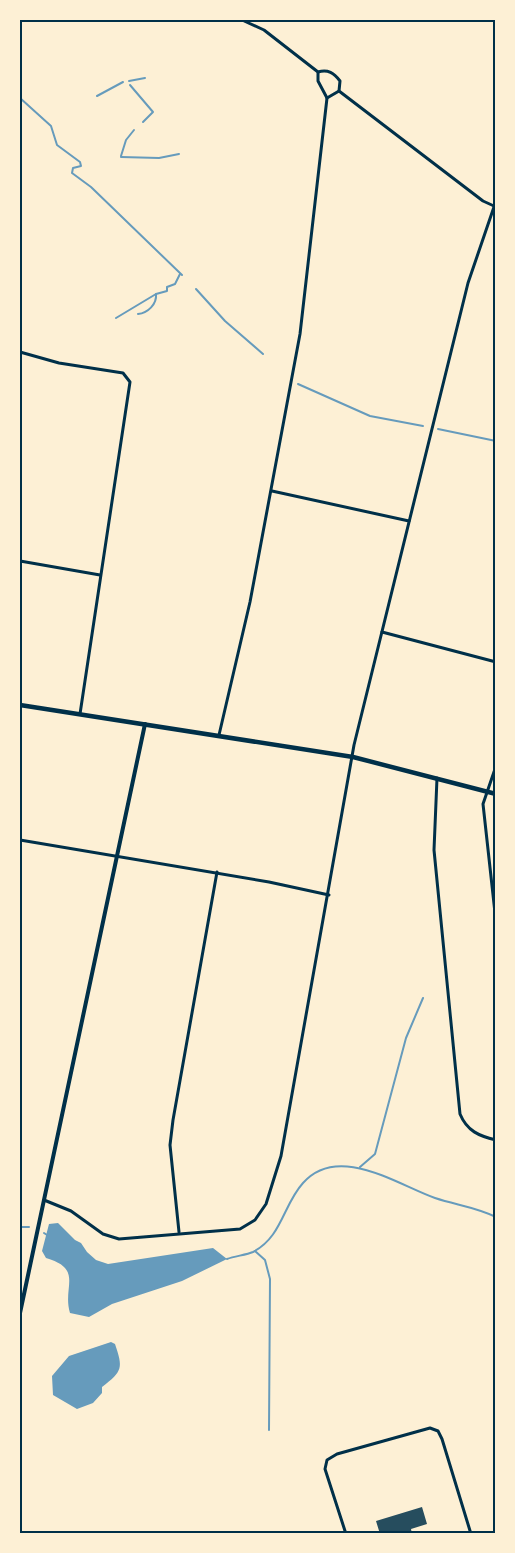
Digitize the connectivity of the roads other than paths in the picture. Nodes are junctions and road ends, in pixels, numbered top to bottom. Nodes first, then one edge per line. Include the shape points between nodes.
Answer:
1 (242, 20) edge
2 (318, 72) junction
3 (339, 90) junction
4 (327, 98) junction
5 (495, 201) edge
6 (494, 206) edge
7 (20, 352) edge
8 (272, 491) junction
9 (409, 521) junction
10 (20, 561) edge
11 (100, 575) junction
12 (382, 632) junction
13 (495, 662) edge
14 (20, 705) edge
15 (80, 714) junction
16 (145, 724) junction
17 (219, 735) junction
18 (353, 757) junction
19 (495, 766) edge
20 (437, 778) junction
21 (488, 792) junction
22 (495, 794) edge
23 (20, 840) edge
24 (117, 856) junction
25 (217, 872) junction
26 (329, 895) junction
27 (495, 915) edge
28 (495, 922) edge
29 (495, 1140) edge
30 (44, 1200) junction
31 (179, 1232) junction
32 (20, 1313) edge
33 (346, 1533) edge
34 (471, 1533) edge

1 - 2 street via 264,30
2 - 3 street via 334,74 340,81
2 - 4 street
3 - 4 street
3 - 6 street
4 - 8 street via 300,334
5 - 6 street
6 - 9 street via 468,283
7 - 11 street via 123,373 130,382
8 - 9 street
8 - 17 street
9 - 12 street
10 - 11 street
11 - 15 street
12 - 13 street
12 - 18 street
14 - 15 main road
15 - 16 main road
16 - 17 main road
16 - 24 street
17 - 18 main road
18 - 20 main road
18 - 26 street
19 - 21 street
20 - 21 main road
20 - 29 street via 434,850 457,1096 467,1128
21 - 22 main road
21 - 27 street via 483,804
23 - 24 street
24 - 25 street
24 - 30 street
25 - 26 street
25 - 31 street via 170,1146
26 - 31 street via 281,1156 266,1204 255,1220 240,1229
27 - 28 street
30 - 31 street via 71,1211 111,1238
30 - 32 street
33 - 34 street via 325,1469 327,1460 430,1428 435,1428 442,1439

